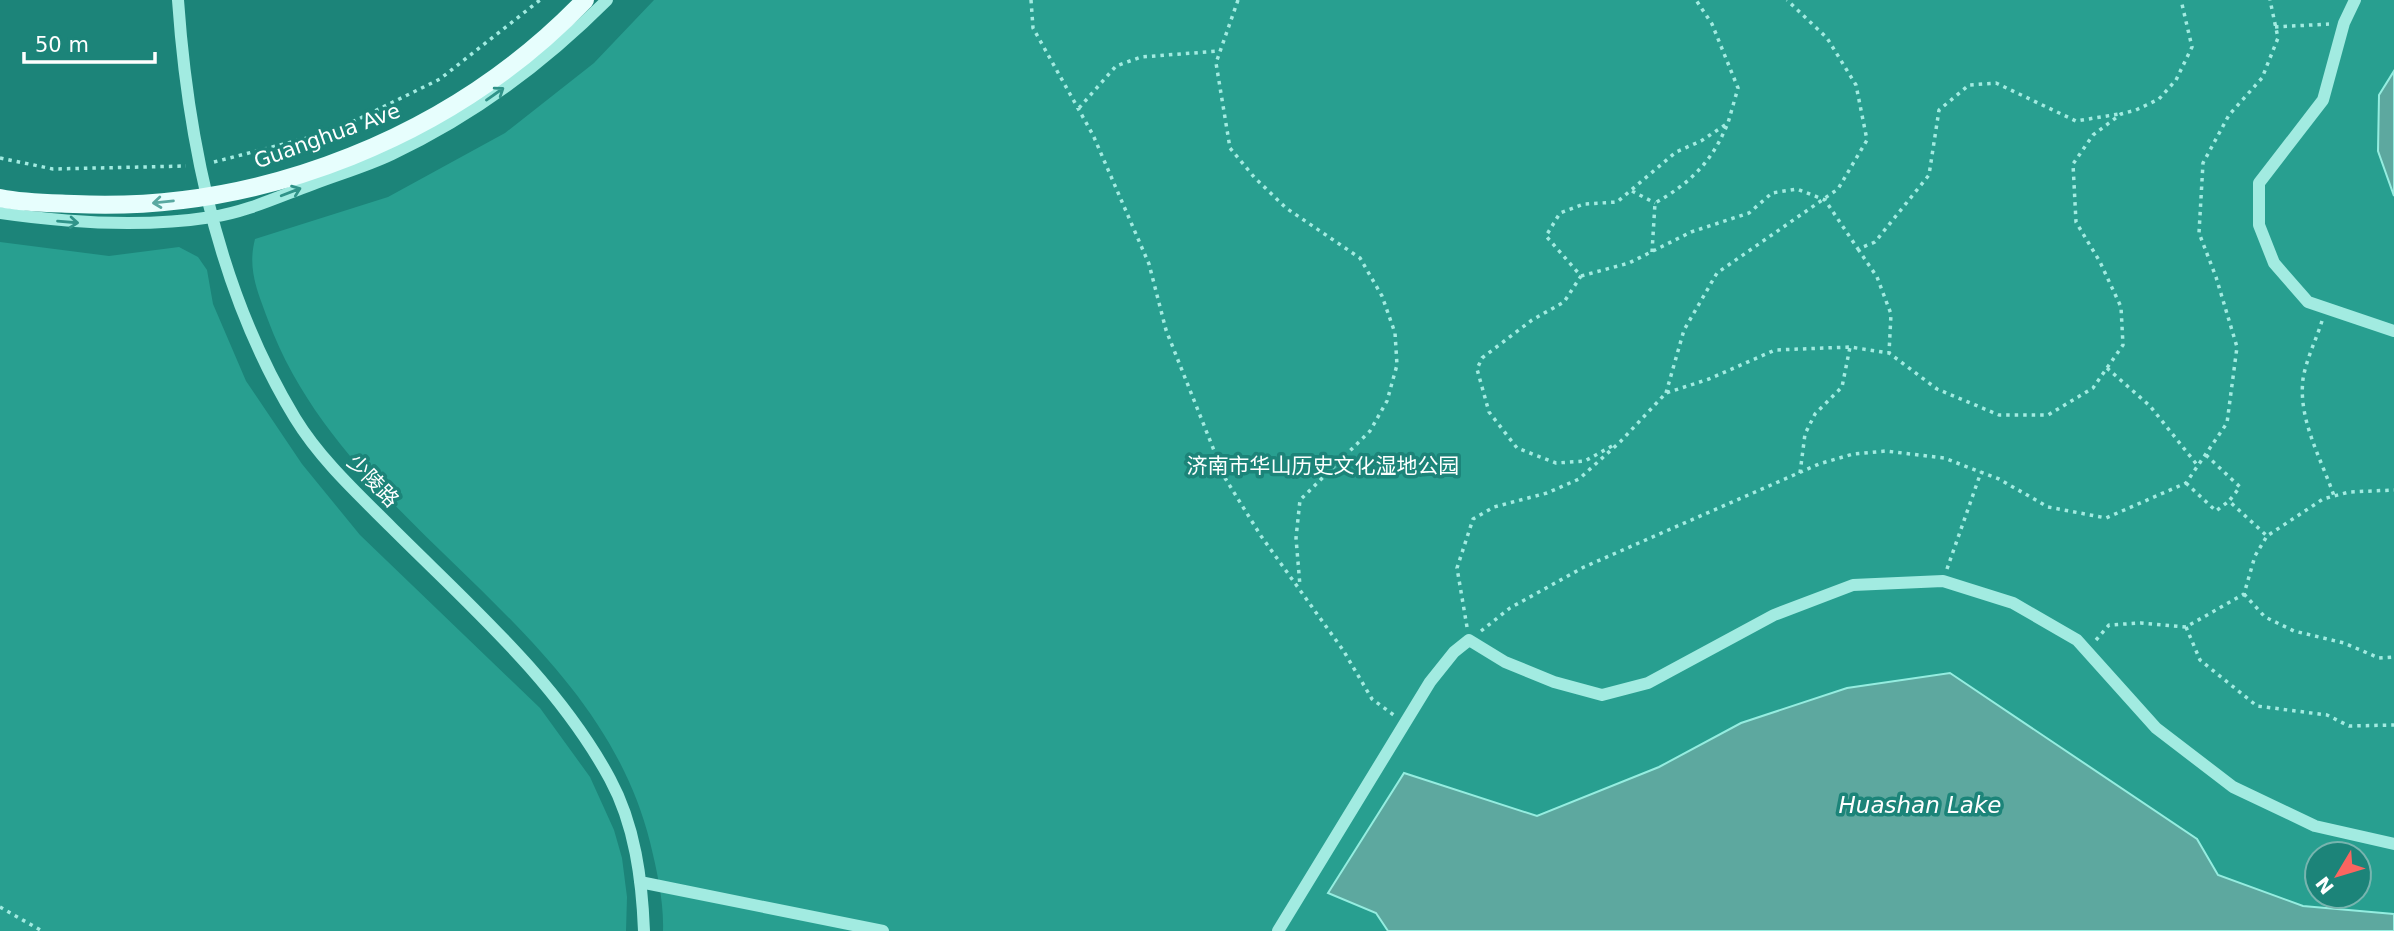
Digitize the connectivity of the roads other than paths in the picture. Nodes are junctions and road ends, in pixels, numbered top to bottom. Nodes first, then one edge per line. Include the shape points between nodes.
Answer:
1 (178, 0) edge
2 (585, 0) edge
3 (607, 0) edge
4 (2355, 0) edge
5 (208, 195) junction
6 (0, 198) edge
7 (0, 213) edge
8 (213, 217) junction
9 (2394, 331) edge
10 (2394, 844) edge
11 (640, 882) junction
12 (644, 931) edge
13 (883, 931) edge
14 (1278, 931) edge

1 - 5 street, 少陵路 via 183,73
2 - 5 main road, Guanghua Ave via 526,55 415,129 283,180
8 -> 3 street via 392,154 494,96
4 - 9 street via 2323,100 2259,183 2259,225 2274,263 2308,302
5 -> 6 main road, Guanghua Ave via 164,203 100,205
5 - 8 street, 少陵路
7 -> 8 street via 71,224
8 - 11 street, 少陵路 via 229,277 296,419 341,477 558,697 611,780 633,841
10 - 14 street via 2315,825 2233,787 2156,728 2077,640 2013,603 1943,581 1853,585 1774,615 1648,683 1602,695 1505,662 1469,640 1430,682
11 - 12 street, 少陵路
11 - 13 street

